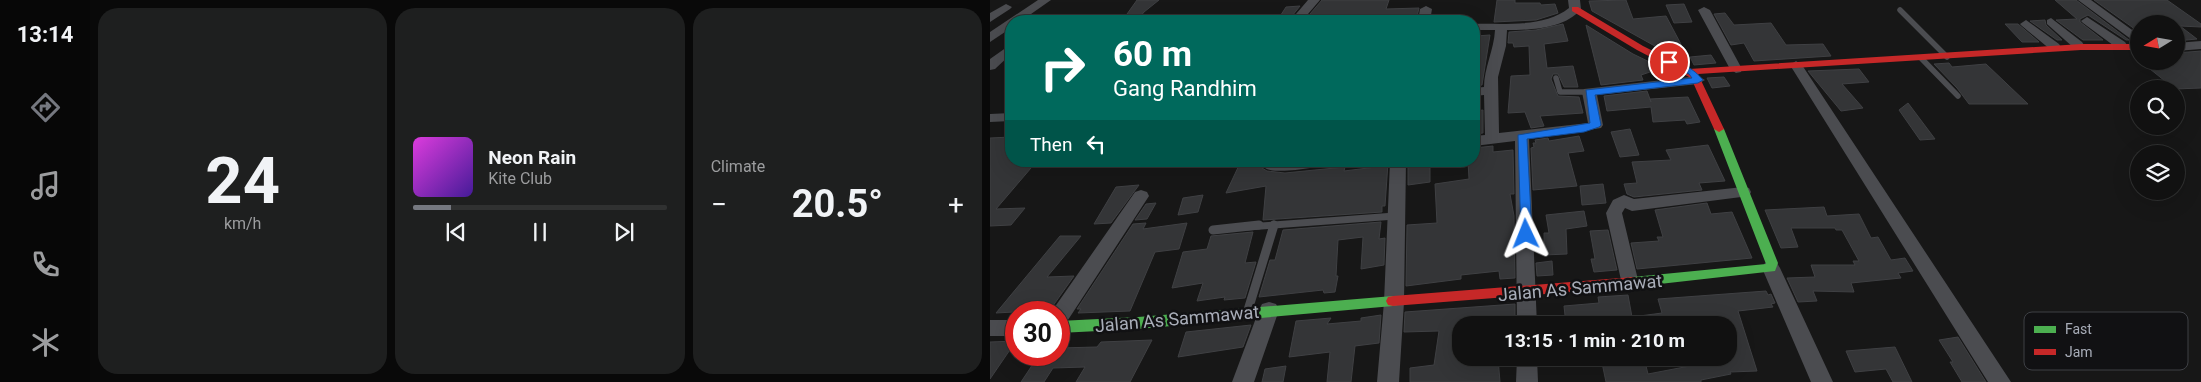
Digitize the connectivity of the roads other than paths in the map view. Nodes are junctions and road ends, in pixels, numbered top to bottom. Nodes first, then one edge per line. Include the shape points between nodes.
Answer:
1 (1045, 0) edge
2 (1314, 0) edge
3 (2084, 0) edge
4 (1006, 8) dead end
5 (1426, 9) dead end
6 (1572, 9) edge
7 (1704, 10) dead end
8 (1900, 10) dead end
9 (1023, 15) edge
10 (1301, 15) edge
11 (1425, 15) edge
12 (1586, 18) joint
13 (990, 19) edge
14 (2087, 21) dead end
15 (2050, 22) dead end
16 (2026, 24) dead end
17 (1501, 26) junction
18 (1005, 27) edge
19 (1480, 27) edge
20 (2130, 34) edge
21 (990, 38) edge
22 (2078, 45) junction
23 (2121, 45) junction
24 (2201, 45) edge
25 (2130, 46) edge
26 (2185, 46) edge
27 (2055, 47) junction
28 (1005, 51) edge
29 (990, 52) edge
30 (1005, 54) edge
31 (1947, 57) junction
32 (1920, 58) junction
33 (1796, 65) junction
34 (990, 66) edge
35 (1736, 69) junction
36 (1694, 76) junction
37 (1556, 78) dead end
38 (1491, 90) junction
39 (1480, 91) edge
40 (1590, 92) junction
41 (1958, 96) dead end
42 (1005, 117) edge
43 (990, 118) edge
44 (1522, 137) junction
45 (1492, 138) junction
46 (1480, 140) edge
47 (1398, 167) edge
48 (1743, 192) junction
49 (1140, 196) dead end
50 (1395, 216) junction
51 (1274, 224) junction
52 (1213, 230) dead end
53 (1771, 268) junction
54 (1630, 284) junction
55 (1527, 292) junction
56 (1070, 301) edge
57 (1394, 302) junction
58 (1269, 310) junction
59 (1247, 313) junction
60 (1527, 316) edge
61 (1070, 326) edge
62 (990, 328) edge
63 (1005, 328) edge
64 (1527, 366) edge
65 (1243, 382) edge
66 (1388, 382) edge
67 (1527, 382) edge
68 (1822, 382) edge
69 (2000, 382) edge

1 - 9 street
2 - 10 street
3 - 20 street
4 - 13 street
5 - 11 street
6 - 12 street
6 - 17 street via 1545,22
7 - 35 street
8 - 31 lane
12 - 36 street
14 - 23 street
15 - 22 street
16 - 27 street
17 - 19 street
17 - 38 street
18 - 21 street
22 - 23 street
22 - 27 street
23 - 25 street
24 - 26 street
27 - 31 street
28 - 29 street
30 - 34 street
31 - 32 street
32 - 33 street
32 - 41 lane
33 - 35 street
33 - 69 street
35 - 36 street
36 - 40 street
36 - 48 street via 1720,131
37 - 40 lane via 1558,92
38 - 39 street
38 - 45 street
40 - 44 street via 1596,125
42 - 43 street
44 - 45 street
44 - 55 street
45 - 46 street
47 - 50 street
48 - 53 street via 1772,263
48 - 54 street via 1632,205 1624,201 1619,204 1614,212
49 - 56 street
50 - 51 lane
50 - 57 street
51 - 52 lane
51 - 59 lane
53 - 54 street, Jalan As Sammawat via 1759,272
53 - 68 street
54 - 55 street, Jalan As Sammawat
55 - 57 street, Jalan As Sammawat
55 - 60 street
57 - 58 street, Jalan As Sammawat
57 - 66 street
58 - 59 street, Jalan As Sammawat
58 - 65 street
59 - 61 street, Jalan As Sammawat
62 - 63 street
64 - 67 street

